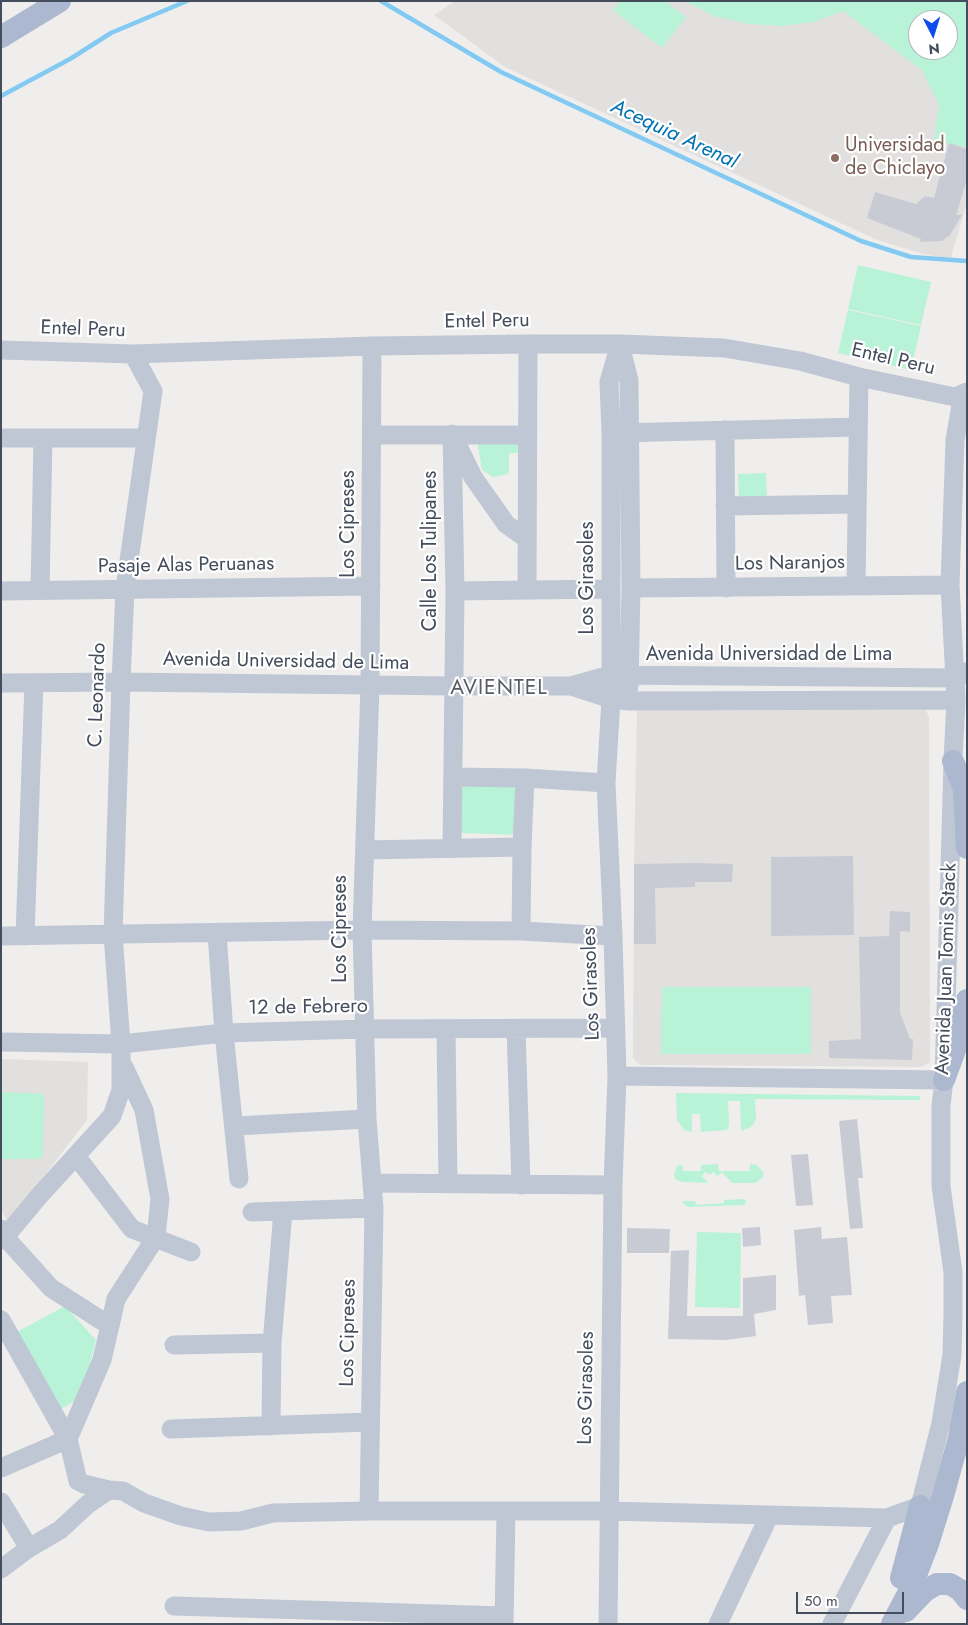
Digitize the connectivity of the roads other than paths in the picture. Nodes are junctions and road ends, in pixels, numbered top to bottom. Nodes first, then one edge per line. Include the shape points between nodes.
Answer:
1 (60, 1) edge
2 (1, 37) edge
3 (528, 344) junction
4 (620, 344) junction
5 (372, 346) junction
6 (1, 350) edge
7 (133, 354) junction
8 (859, 377) junction
9 (965, 393) edge
10 (858, 427) junction
11 (725, 430) junction
12 (620, 433) junction
13 (452, 434) junction
14 (372, 435) junction
15 (527, 435) junction
16 (1, 438) edge
17 (44, 438) junction
18 (146, 438) junction
19 (856, 504) junction
20 (725, 506) junction
21 (527, 539) junction
22 (950, 585) junction
23 (371, 586) junction
24 (856, 586) junction
25 (631, 588) junction
26 (726, 588) junction
27 (125, 589) junction
28 (610, 589) junction
29 (40, 590) junction
30 (527, 590) junction
31 (1, 591) edge
32 (455, 591) junction
33 (610, 675) junction
34 (961, 675) edge
35 (630, 676) junction
36 (120, 682) junction
37 (1, 683) edge
38 (34, 683) junction
39 (370, 685) junction
40 (453, 686) junction
41 (571, 686) junction
42 (611, 699) junction
43 (956, 700) junction
44 (629, 701) junction
45 (953, 761) junction
46 (453, 777) junction
47 (526, 778) junction
48 (606, 783) junction
49 (522, 847) junction
50 (452, 848) junction
51 (967, 848) edge
52 (364, 850) junction
53 (362, 930) junction
54 (521, 931) junction
55 (113, 934) junction
56 (217, 934) junction
57 (1, 936) edge
58 (25, 936) junction
59 (613, 936) junction
60 (967, 1000) edge
61 (616, 1028) junction
62 (364, 1029) junction
63 (446, 1029) junction
64 (516, 1029) junction
65 (224, 1032) junction
66 (1, 1042) edge
67 (121, 1052) junction
68 (617, 1076) junction
69 (944, 1080) junction
70 (367, 1119) junction
71 (234, 1126) junction
72 (76, 1156) junction
73 (239, 1179) dead end
74 (372, 1183) junction
75 (448, 1184) junction
76 (521, 1185) junction
77 (613, 1185) junction
78 (374, 1208) junction
79 (283, 1211) junction
80 (252, 1212) dead end
81 (3, 1235) edge
82 (156, 1237) junction
83 (191, 1252) dead end
84 (1, 1320) edge
85 (110, 1326) junction
86 (272, 1343) junction
87 (174, 1345) dead end
88 (967, 1392) edge
89 (370, 1422) junction
90 (272, 1426) junction
91 (171, 1429) dead end
92 (68, 1439) junction
93 (1, 1468) edge
94 (109, 1490) junction
95 (1, 1502) edge
96 (920, 1506) junction
97 (369, 1511) junction
98 (608, 1511) junction
99 (506, 1512) junction
100 (769, 1516) junction
101 (887, 1518) junction
102 (29, 1548) junction
103 (1, 1569) edge
104 (967, 1599) edge
105 (174, 1606) dead end
106 (504, 1620) edge
107 (608, 1624) edge
108 (718, 1624) edge
109 (832, 1624) edge
110 (886, 1624) edge
111 (892, 1624) edge
112 (897, 1624) edge

1 - 2 main road
3 - 4 street, Entel Peru
3 - 5 street, Entel Peru
3 - 15 street
4 - 8 street, Entel Peru via 724,348 800,361
4 - 12 street, Los Girasoles via 609,382
5 - 7 street, Entel Peru
5 - 14 street, Los Cipreses
6 - 7 street, Entel Peru
7 - 18 street, C. Leonardo via 153,391
8 - 9 street, Entel Peru via 955,397
8 - 10 street
9 - 22 street, Avenida Juan Tomis Stack via 955,440
10 - 11 street
10 - 19 street
11 - 12 street
11 - 20 street
12 - 25 street
12 - 28 street, Los Girasoles
13 - 14 street
13 - 15 street
13 - 21 street via 484,494 506,524
13 - 32 street, Calle Los Tulipanes
14 - 23 street, Los Cipreses
15 - 21 street
16 - 17 street
17 - 18 street
17 - 29 street
18 - 27 street, C. Leonardo
19 - 20 street
19 - 24 street
20 - 26 street
21 - 30 street
22 - 24 street, Los Naranjos
22 - 34 street, Avenida Juan Tomis Stack
23 - 27 street, Pasaje Alas Peruanas
23 - 39 street, Los Cipreses
24 - 26 street, Los Naranjos
25 - 26 street, Los Naranjos
25 - 35 street
27 - 29 street, Pasaje Alas Peruanas
27 - 36 street, C. Leonardo
28 - 30 street
28 - 33 street, Los Girasoles
29 - 31 street, Pasaje Alas Peruanas
30 - 32 street
32 - 40 street, Calle Los Tulipanes
33 - 35 street, Avenida Universidad de Lima
33 - 41 street, Avenida Universidad de Lima
33 - 42 street, Los Girasoles
34 - 35 street, Avenida Universidad de Lima
34 - 43 street, Avenida Juan Tomis Stack
35 - 44 street
36 - 38 street, Avenida Universidad de Lima
36 - 39 street, Avenida Universidad de Lima
36 - 55 street, C. Leonardo
37 - 38 street, Avenida Universidad de Lima
38 - 58 street
39 - 40 street, Avenida Universidad de Lima
39 - 52 street, Los Cipreses
40 - 41 street, Avenida Universidad de Lima
40 - 46 street, Calle Los Tulipanes
41 - 42 street, Avenida Universidad de Lima
42 - 44 street, Avenida Universidad de Lima
42 - 48 street, Los Girasoles
43 - 44 street, Avenida Universidad de Lima
43 - 45 street, Avenida Juan Tomis Stack
45 - 51 main road via 964,789
45 - 69 street, Avenida Juan Tomis Stack
46 - 47 street
46 - 50 street, Calle Los Tulipanes
47 - 48 street
47 - 49 street
48 - 59 street, Los Girasoles
49 - 50 street
49 - 54 street
50 - 52 street
52 - 53 street, Los Cipreses
53 - 54 street
53 - 56 street
53 - 62 street, Los Cipreses
54 - 59 street
55 - 56 street
55 - 58 street
55 - 67 street, C. Leonardo
56 - 65 street
57 - 58 street
59 - 61 street, Los Girasoles
60 - 69 main road
61 - 64 street, 12 de Febrero
61 - 68 street, Los Girasoles
62 - 63 street, 12 de Febrero
62 - 65 street, 12 de Febrero
62 - 70 street, Los Cipreses
63 - 64 street, 12 de Febrero
63 - 75 street
64 - 76 street
65 - 67 street, 12 de Febrero
65 - 71 street
66 - 67 street, 12 de Febrero
67 - 72 street, C. Leonardo via 121,1090 112,1116
67 - 82 street via 144,1110 160,1199
68 - 69 street
68 - 77 street, Los Girasoles
69 - 96 street, Avenida Juan Tomis Stack via 941,1186 953,1272 952,1355 941,1424
70 - 71 street
70 - 74 street, Los Cipreses
71 - 73 street
72 - 81 street, C. Leonardo
72 - 82 street via 132,1229
74 - 75 street
74 - 78 street, Los Cipreses
75 - 76 street
76 - 77 street
77 - 98 street, Los Girasoles
78 - 79 street
78 - 89 street, Los Cipreses
79 - 80 street
79 - 86 street
81 - 85 street via 52,1288
82 - 83 street
82 - 85 street via 116,1299
84 - 92 street
85 - 92 street via 102,1360
86 - 87 street
86 - 90 street
88 - 111 main road via 944,1496 928,1544
89 - 90 street
89 - 97 street, Los Cipreses
90 - 91 street
92 - 93 street
92 - 94 street via 78,1481
94 - 97 street via 123,1491 144,1503 209,1522 241,1521 273,1513
94 - 102 street via 60,1530
95 - 102 street
96 - 101 street
96 - 110 main road
97 - 99 street
98 - 99 street
98 - 100 street
98 - 107 street, Los Girasoles
99 - 106 street
100 - 101 street
100 - 108 street
101 - 109 street
102 - 103 street
104 - 112 main road via 950,1584 937,1584 925,1591
105 - 106 street

